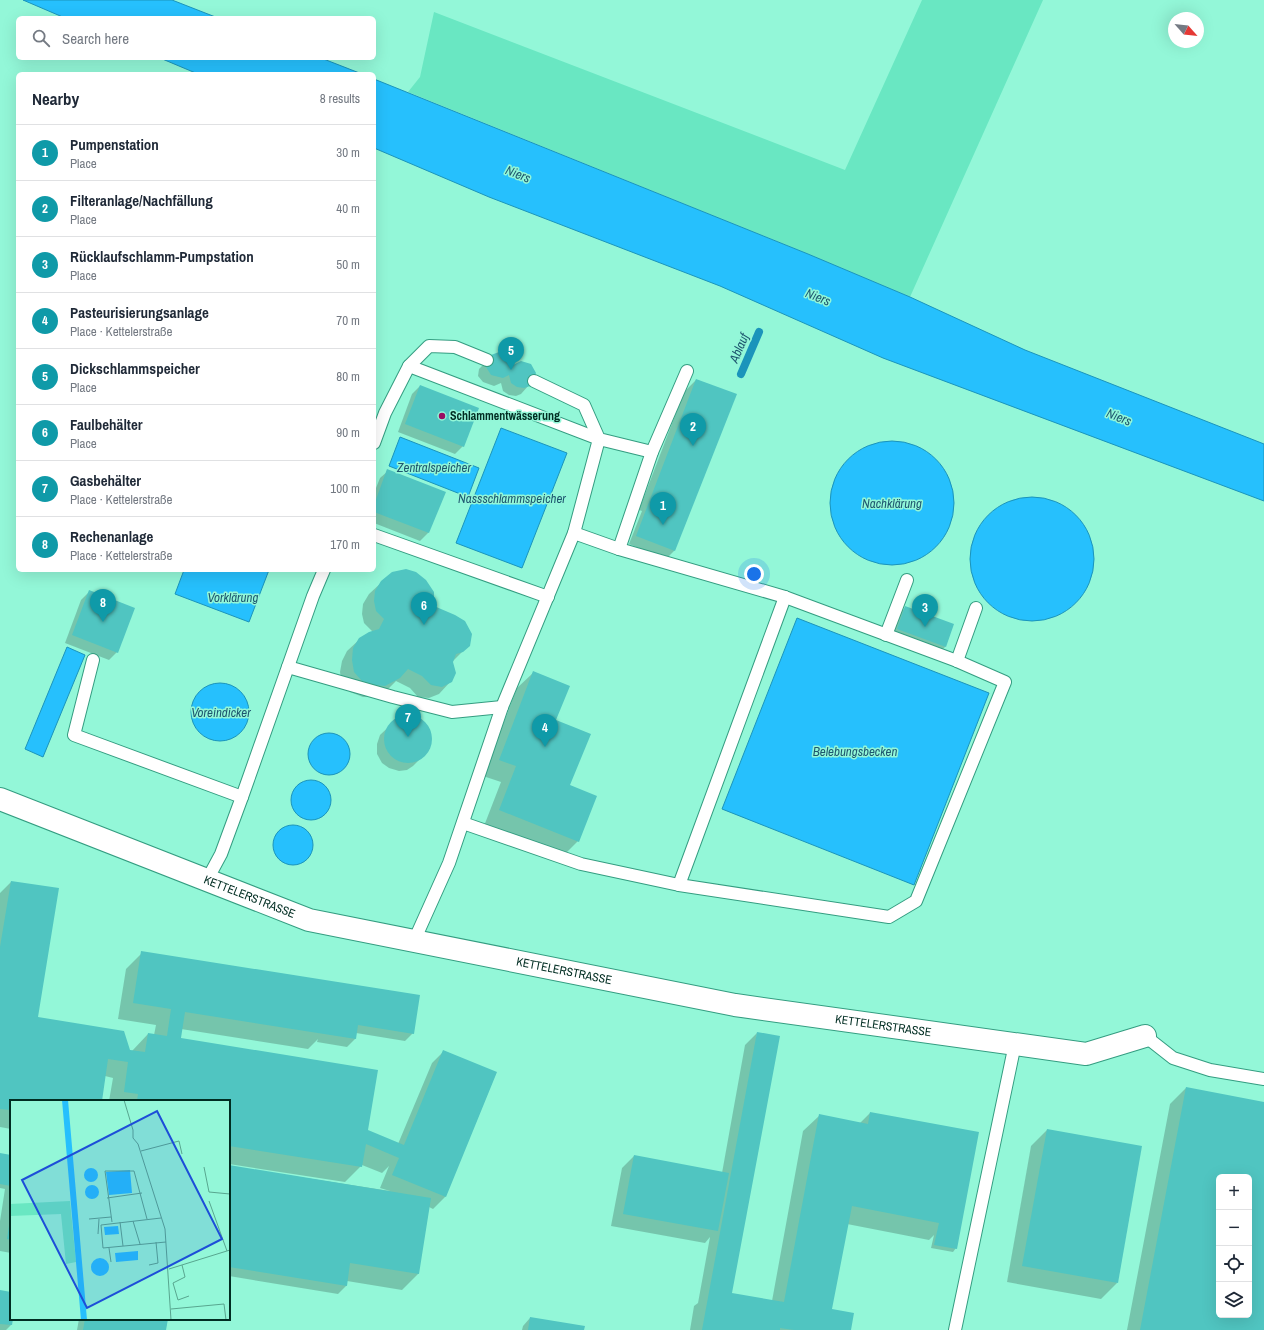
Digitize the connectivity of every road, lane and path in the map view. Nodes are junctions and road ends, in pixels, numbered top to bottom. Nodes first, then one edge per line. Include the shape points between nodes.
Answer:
1 (487, 360) dead end
2 (409, 366) junction
3 (687, 371) dead end
4 (534, 381) dead end
5 (380, 411) edge
6 (376, 432) edge
7 (599, 439) junction
8 (652, 452) junction
9 (574, 533) junction
10 (376, 536) edge
11 (619, 549) junction
12 (323, 572) edge
13 (907, 580) dead end
14 (785, 597) junction
15 (548, 598) junction
16 (976, 608) dead end
17 (886, 635) junction
18 (93, 660) dead end
19 (957, 661) junction
20 (288, 667) junction
21 (502, 707) junction
22 (242, 797) junction
23 (0, 799) edge
24 (463, 823) junction
25 (207, 880) junction
26 (679, 885) junction
27 (414, 941) junction
28 (1145, 1036) joint
29 (1015, 1044) junction
30 (1264, 1079) edge
31 (955, 1330) edge

1 - 2 lane via 455,347 429,346
2 - 5 lane
2 - 7 lane
3 - 8 lane
4 - 7 lane via 584,405
5 - 6 lane
7 - 8 lane
7 - 9 lane
8 - 11 lane
9 - 11 lane
9 - 15 lane
10 - 15 lane
11 - 14 lane
12 - 20 lane
13 - 17 lane
14 - 17 lane
14 - 26 lane
15 - 21 lane
16 - 19 lane
17 - 19 lane
18 - 22 lane via 74,735
19 - 26 lane via 1005,682 916,901 890,917
20 - 21 lane via 452,712
20 - 22 lane
21 - 24 lane
22 - 25 lane
23 - 25 street, KETTELERSTRASSE
24 - 26 lane via 581,864
24 - 27 lane via 449,863
25 - 27 street, KETTELERSTRASSE via 309,920
27 - 29 street, KETTELERSTRASSE via 735,1005
28 - 29 street, KETTELERSTRASSE via 1086,1054
28 - 30 lane via 1173,1058 1210,1070
29 - 31 lane

